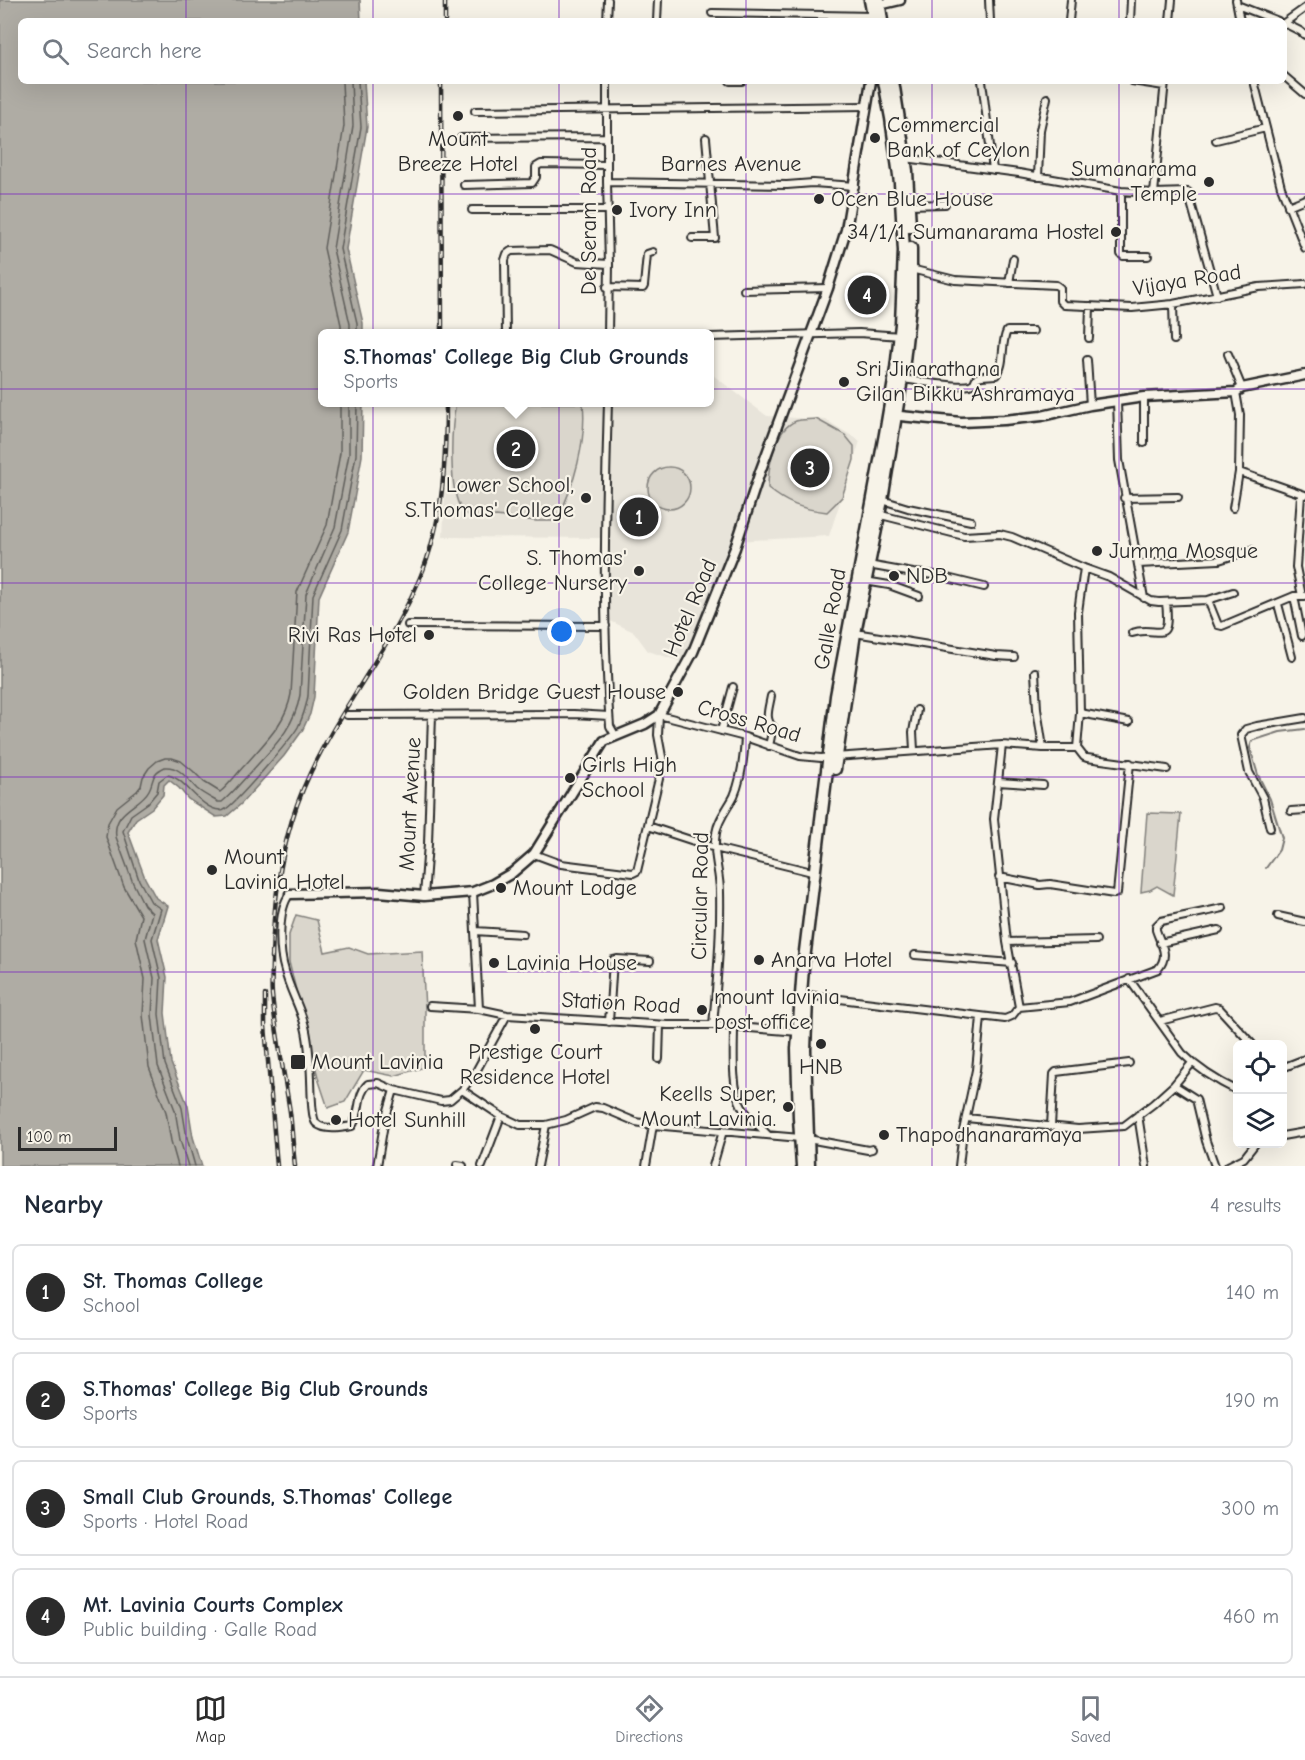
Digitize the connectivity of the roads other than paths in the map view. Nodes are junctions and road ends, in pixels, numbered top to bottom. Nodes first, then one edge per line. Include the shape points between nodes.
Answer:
1 (608, 0) edge
2 (658, 0) edge
3 (900, 0) edge
4 (989, 0) edge
5 (1071, 0) edge
6 (1131, 0) edge
7 (1172, 0) edge
8 (876, 2) edge
9 (1237, 2) edge
10 (1305, 8) edge
11 (712, 14) dead end
12 (607, 18) edge
13 (657, 18) edge
14 (844, 18) edge
15 (877, 18) edge
16 (990, 18) edge
17 (1069, 18) edge
18 (1130, 18) edge
19 (1170, 18) edge
20 (1240, 18) edge
21 (1272, 18) edge
22 (1287, 21) edge
23 (1287, 24) edge
24 (1305, 35) edge
25 (1287, 79) edge
26 (607, 84) edge
27 (871, 84) edge
28 (885, 84) edge
29 (893, 84) edge
30 (982, 84) edge
31 (1164, 84) edge
32 (1255, 84) edge
33 (1305, 94) edge
34 (1047, 98) dead end
35 (867, 106) junction
36 (608, 109) junction
37 (475, 111) dead end
38 (1266, 128) junction
39 (606, 137) junction
40 (461, 138) dead end
41 (706, 138) dead end
42 (1216, 140) dead end
43 (905, 158) junction
44 (606, 165) junction
45 (993, 170) junction
46 (1038, 177) junction
47 (607, 182) junction
48 (709, 183) junction
49 (464, 186) dead end
50 (855, 186) junction
51 (1121, 191) junction
52 (1154, 193) junction
53 (1305, 199) edge
54 (945, 204) dead end
55 (909, 205) junction
56 (1288, 206) junction
57 (472, 210) dead end
58 (608, 210) junction
59 (692, 238) dead end
60 (1305, 248) edge
61 (653, 252) dead end
62 (1148, 256) dead end
63 (1013, 259) dead end
64 (609, 264) junction
65 (911, 269) junction
66 (1010, 283) junction
67 (1305, 284) edge
68 (607, 287) junction
69 (828, 288) junction
70 (744, 290) dead end
71 (1217, 296) junction
72 (1173, 304) junction
73 (1090, 306) junction
74 (506, 329) edge
75 (608, 329) edge
76 (1033, 331) dead end
77 (812, 334) junction
78 (714, 337) edge
79 (903, 337) junction
80 (1089, 338) dead end
81 (1174, 340) dead end
82 (1228, 354) dead end
83 (1087, 360) dead end
84 (1305, 375) edge
85 (902, 379) junction
86 (1239, 390) junction
87 (1144, 397) junction
88 (1117, 401) junction
89 (1090, 405) junction
90 (608, 407) edge
91 (892, 415) junction
92 (1144, 443) dead end
93 (1239, 472) junction
94 (1303, 495) edge
95 (1178, 497) dead end
96 (1124, 498) junction
97 (882, 500) junction
98 (1233, 508) dead end
99 (874, 514) junction
100 (971, 520) dead end
101 (1251, 550) dead end
102 (1138, 564) junction
103 (868, 565) junction
104 (1084, 568) junction
105 (865, 581) junction
106 (984, 587) dead end
107 (1233, 592) dead end
108 (920, 596) dead end
109 (1294, 596) junction
110 (1304, 596) edge
111 (1144, 598) junction
112 (1208, 600) junction
113 (1166, 602) junction
114 (1281, 602) junction
115 (408, 625) dead end
116 (606, 626) junction
117 (855, 633) junction
118 (1132, 633) dead end
119 (1302, 636) dead end
120 (1014, 657) dead end
121 (1292, 657) dead end
122 (1035, 672) dead end
123 (733, 687) dead end
124 (771, 696) dead end
125 (917, 710) dead end
126 (1080, 713) junction
127 (432, 714) junction
128 (658, 715) junction
129 (347, 716) dead end
130 (609, 716) junction
131 (1305, 718) edge
132 (1129, 722) dead end
133 (721, 731) junction
134 (615, 735) junction
135 (745, 737) junction
136 (1002, 745) junction
137 (769, 746) junction
138 (1043, 748) junction
139 (1077, 748) junction
140 (914, 750) junction
141 (834, 756) junction
142 (1130, 763) junction
143 (1167, 769) dead end
144 (998, 782) junction
145 (1042, 784) dead end
146 (1305, 810) edge
147 (1291, 811) dead end
148 (648, 826) junction
149 (1270, 828) dead end
150 (715, 848) junction
151 (534, 854) junction
152 (812, 872) dead end
153 (999, 877) junction
154 (473, 892) junction
155 (290, 894) joint
156 (424, 896) junction
157 (1223, 908) dead end
158 (1278, 916) dead end
159 (1305, 922) edge
160 (1219, 930) dead end
161 (475, 931) junction
162 (523, 934) dead end
163 (1096, 940) dead end
164 (1007, 942) junction
165 (1160, 943) junction
166 (915, 956) dead end
167 (650, 961) dead end
168 (1012, 963) junction
169 (1129, 978) junction
170 (807, 995) junction
171 (430, 1006) dead end
172 (1019, 1007) junction
173 (479, 1009) junction
174 (507, 1015) junction
175 (981, 1017) junction
176 (1160, 1021) junction
177 (609, 1022) junction
178 (660, 1025) junction
179 (713, 1025) junction
180 (734, 1027) junction
181 (802, 1032) junction
182 (1248, 1040) edge
183 (659, 1059) dead end
184 (1305, 1059) edge
185 (1130, 1063) dead end
186 (1192, 1063) junction
187 (1287, 1066) edge
188 (1174, 1085) junction
189 (1233, 1088) edge
190 (394, 1090) junction
191 (462, 1090) junction
192 (1138, 1115) junction
193 (501, 1116) junction
194 (966, 1118) junction
195 (546, 1125) junction
196 (653, 1125) junction
197 (1051, 1126) junction
198 (723, 1131) junction
199 (1305, 1132) edge
200 (769, 1135) junction
201 (1287, 1136) edge
202 (804, 1138) junction
203 (1251, 1148) edge
204 (872, 1149) dead end
205 (377, 1166) edge
206 (482, 1166) edge
207 (538, 1166) edge
208 (646, 1166) edge
209 (713, 1166) edge
210 (802, 1166) edge
211 (809, 1166) edge
212 (960, 1166) edge
213 (1146, 1166) edge
214 (1215, 1166) edge
215 (1228, 1166) edge

1 - 12 street
2 - 13 street
3 - 8 street
4 - 16 street
5 - 17 street
6 - 18 street
7 - 19 street
8 - 15 highway
9 - 20 street
9 - 21 street
10 - 22 street
11 - 14 street
23 - 24 street
25 - 33 street
26 - 36 street, De Seram Road
27 - 35 street, Hotel Road
28 - 79 highway, Galle Road via 900,183
29 - 43 highway, Galle Road
30 - 45 street
31 - 52 street
32 - 38 street
34 - 46 street via 1040,130
35 - 36 street
35 - 50 street, Hotel Road
36 - 37 street
36 - 39 street, De Seram Road
38 - 42 street
38 - 56 street
39 - 40 street
39 - 44 street, De Seram Road
41 - 48 street
43 - 45 street
43 - 55 highway, Galle Road
44 - 47 street, De Seram Road
44 - 49 street via 541,164 536,167 532,183
45 - 46 street
46 - 51 street
47 - 48 street, Barnes Avenue
47 - 58 street, De Seram Road
48 - 50 street, Barnes Avenue
48 - 59 street via 715,238
50 - 69 street, Hotel Road
51 - 52 street
51 - 62 street via 1121,254
52 - 71 street via 1188,192
53 - 56 street
54 - 55 street
55 - 65 highway, Galle Road
56 - 60 street
57 - 58 street
58 - 64 street, De Seram Road
61 - 68 street via 645,258 645,286
63 - 66 street
64 - 68 street, De Seram Road
64 - 74 street via 577,262 550,250 511,251 505,260
65 - 66 street, Vijaya Road via 955,280
65 - 79 highway, Galle Road
66 - 73 street, Vijaya Road via 1056,285 1064,305
67 - 71 street, Vijaya Road via 1259,287
68 - 75 street, De Seram Road
69 - 70 street
69 - 77 street, Hotel Road
71 - 72 street, Vijaya Road
72 - 73 street, Vijaya Road
72 - 81 street
73 - 80 street
76 - 85 street via 1007,331 1001,369 996,375 976,378 971,385
77 - 78 street
77 - 79 street
77 - 128 street, Hotel Road via 693,652
79 - 85 highway, Galle Road
79 - 91 highway, Galle Road
82 - 86 street
83 - 89 street
84 - 86 street
85 - 91 highway, Galle Road
86 - 87 street
86 - 93 street
87 - 88 street
87 - 92 street
88 - 89 street
88 - 96 street
89 - 91 street via 1004,420 961,422
90 - 116 street
91 - 97 highway, Galle Road
91 - 99 highway, Galle Road
93 - 94 street
93 - 98 street
94 - 110 street via 1296,567
95 - 96 street
96 - 102 street
97 - 99 highway, Galle Road
97 - 100 street
99 - 103 highway, Galle Road
99 - 104 street via 964,536 1012,537
99 - 141 highway, Galle Road via 836,696
101 - 102 street via 1219,560
102 - 111 street
103 - 105 highway, Galle Road
103 - 106 street
104 - 111 street via 1109,577
104 - 126 street via 1078,612
105 - 108 street
105 - 117 highway, Galle Road
107 - 112 street
109 - 110 street
109 - 114 street
109 - 119 street
111 - 113 street
112 - 113 street
112 - 114 street via 1218,625 1222,626
113 - 118 street via 1168,616 1162,632
114 - 121 street
115 - 116 street
116 - 130 street
117 - 120 street
117 - 141 highway, Galle Road
122 - 138 street
123 - 133 street
124 - 137 street via 767,718 774,731
125 - 140 street
126 - 132 street
126 - 139 street
127 - 129 street
127 - 130 street
127 - 156 street, Mount Avenue
128 - 133 street, Cross Road
128 - 134 street
128 - 148 street via 663,762
130 - 134 street
131 - 149 street via 1257,726 1241,735 1249,772 1263,798
133 - 135 street, Cross Road
134 - 151 street via 601,745
135 - 137 street, Cross Road
135 - 150 street, Circular Road via 735,794 719,823
136 - 138 street, Cross Road
136 - 140 street, Cross Road
136 - 144 street
137 - 141 street, Cross Road via 800,756
138 - 139 street, Cross Road
139 - 142 street via 1087,758
140 - 141 street, Cross Road
141 - 170 highway, Galle Road
141 - 181 highway, Galle Road via 803,968
142 - 143 street
142 - 153 street via 1117,892
144 - 145 street
144 - 153 street via 994,819
146 - 147 street
148 - 150 street
148 - 151 street via 637,871 633,873 561,864
150 - 152 street
150 - 179 street, Circular Road via 720,918
151 - 154 street via 512,873
153 - 164 street
154 - 156 street
154 - 161 street
155 - 156 street via 379,892
155 - 190 street via 282,915 281,944 284,970 308,1040 312,1116 324,1128 352,1126 362,1090 368,1084 378,1083
157 - 165 street via 1161,921 1156,926
158 - 159 street
160 - 165 street
161 - 162 street
161 - 173 street
163 - 164 street
164 - 168 street
165 - 169 street via 1165,955 1158,969
166 - 168 street
167 - 177 street via 613,960
168 - 172 street
169 - 172 street via 1070,1002
169 - 176 street
170 - 175 street
170 - 181 highway, Galle Road
171 - 173 street, Station Road
172 - 175 street via 1005,1019
173 - 174 street, Station Road
174 - 177 street, Station Road
174 - 191 street
175 - 194 street
176 - 182 street via 1220,1008
176 - 186 street
177 - 178 street, Station Road
178 - 179 street, Station Road
178 - 183 street
179 - 180 street, Station Road
180 - 181 street, Station Road
180 - 200 street via 738,1096 743,1108
181 - 202 highway, Galle Road
184 - 187 street
185 - 197 street via 1056,1072
186 - 188 street
186 - 189 street
188 - 192 street
188 - 214 street via 1196,1099
190 - 191 street via 441,1101 450,1100
190 - 205 street
191 - 193 street
192 - 197 street via 1124,1126
192 - 213 street
193 - 195 street via 520,1125
193 - 206 street
194 - 197 street
194 - 212 street
195 - 196 street via 595,1107
195 - 207 street
196 - 198 street
196 - 208 street
198 - 200 street
198 - 209 street
199 - 201 street
200 - 202 street
202 - 204 street
202 - 210 highway, Galle Road
202 - 211 highway, Galle Road
203 - 215 street via 1244,1158

